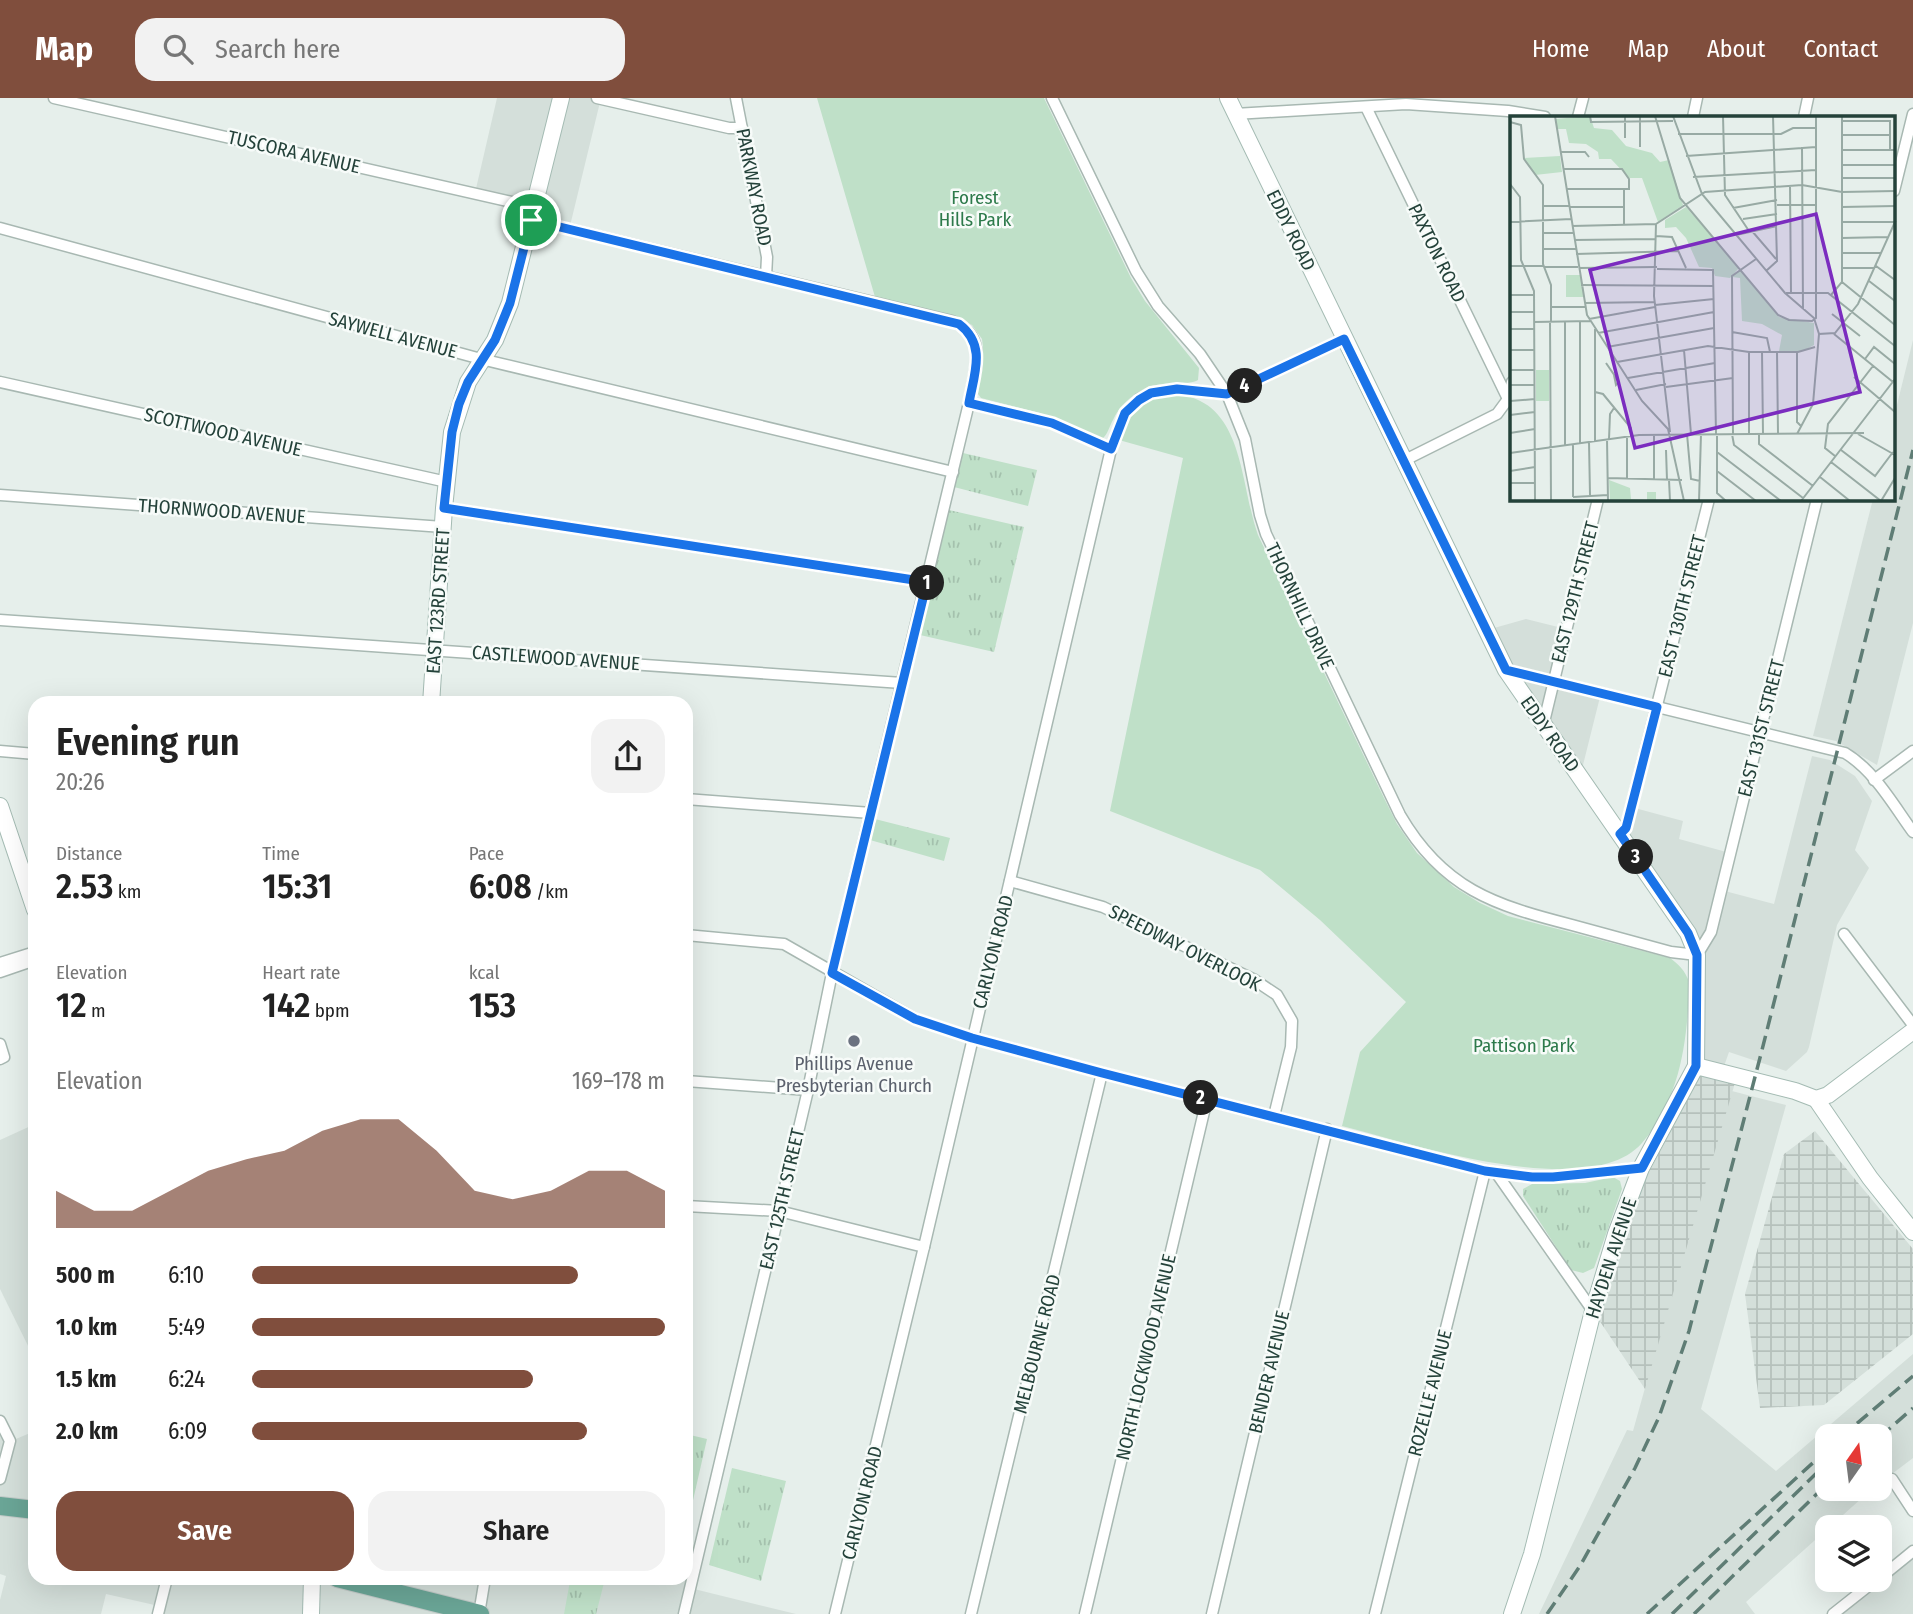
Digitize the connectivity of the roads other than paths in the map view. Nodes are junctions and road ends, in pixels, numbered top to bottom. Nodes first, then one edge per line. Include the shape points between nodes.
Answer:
1 (54, 98) edge
2 (561, 98) edge
3 (597, 98) edge
4 (736, 98) edge
5 (1052, 98) edge
6 (1228, 98) edge
7 (1583, 98) edge
8 (1697, 98) edge
9 (1808, 98) edge
10 (1345, 102) edge
11 (1366, 107) junction
12 (1235, 114) junction
13 (1913, 114) edge
14 (1539, 116) edge
15 (1578, 116) edge
16 (1693, 116) edge
17 (1804, 116) edge
18 (742, 128) junction
19 (1896, 183) edge
20 (532, 214) junction
21 (0, 228) edge
22 (766, 277) junction
23 (971, 333) joint
24 (1344, 339) junction
25 (481, 359) junction
26 (0, 382) edge
27 (1510, 390) edge
28 (1227, 394) junction
29 (1508, 399) junction
30 (969, 403) junction
31 (1111, 449) junction
32 (1403, 461) junction
33 (953, 472) junction
34 (447, 482) junction
35 (0, 495) edge
36 (1598, 500) edge
37 (1709, 500) edge
38 (1817, 500) edge
39 (444, 508) junction
40 (443, 527) junction
41 (927, 582) junction
42 (0, 620) edge
43 (435, 650) junction
44 (1506, 670) junction
45 (1553, 681) junction
46 (902, 683) junction
47 (432, 696) edge
48 (1657, 707) junction
49 (1543, 726) junction
50 (1760, 731) junction
51 (0, 751) edge
52 (1913, 751) edge
53 (28, 753) edge
54 (1874, 780) junction
55 (693, 800) edge
56 (0, 806) edge
57 (871, 814) junction
58 (1913, 832) edge
59 (1620, 834) junction
60 (28, 879) edge
61 (1010, 881) junction
62 (1844, 934) dead end
63 (693, 936) edge
64 (28, 954) edge
65 (1697, 955) junction
66 (28, 962) edge
67 (0, 963) edge
68 (0, 972) edge
69 (832, 973) junction
70 (1913, 1025) edge
71 (1913, 1031) edge
72 (972, 1038) junction
73 (0, 1044) edge
74 (0, 1059) edge
75 (1696, 1066) junction
76 (1102, 1073) junction
77 (693, 1082) edge
78 (808, 1090) junction
79 (1816, 1099) junction
80 (1207, 1100) junction
81 (1274, 1116) junction
82 (1327, 1129) junction
83 (1642, 1168) junction
84 (1485, 1171) junction
85 (1497, 1174) junction
86 (693, 1206) edge
87 (779, 1211) junction
88 (1913, 1232) edge
89 (925, 1247) junction
90 (1593, 1311) junction
91 (0, 1420) edge
92 (0, 1479) edge
93 (1892, 1479) dead end
94 (0, 1506) edge
95 (28, 1509) edge
96 (1913, 1511) edge
97 (1913, 1551) edge
98 (1892, 1568) edge
99 (693, 1576) edge
100 (165, 1585) edge
101 (312, 1585) edge
102 (361, 1585) edge
103 (484, 1585) edge
104 (691, 1585) edge
105 (1861, 1592) edge
106 (442, 1609) edge
107 (158, 1614) edge
108 (311, 1614) edge
109 (479, 1614) edge
110 (684, 1614) edge
111 (835, 1614) edge
112 (971, 1614) edge
113 (1085, 1614) edge
114 (1212, 1614) edge
115 (1375, 1614) edge
116 (1512, 1614) edge
117 (1833, 1614) edge

1 - 20 street, TUSCORA AVENUE
2 - 20 street, EAST 123RD STREET
3 - 18 street
4 - 18 street, PARKWAY ROAD
5 - 28 street, THORNHILL DRIVE via 1136,271
6 - 12 street, EDDY ROAD
7 - 15 street
8 - 16 street
9 - 17 street
10 - 11 street
10 - 12 street
11 - 14 street via 1406,104
11 - 29 street, PAXTON ROAD
12 - 24 street, EDDY ROAD
13 - 19 street
18 - 22 street, PARKWAY ROAD via 767,257
20 - 22 street, TUSCORA AVENUE
20 - 25 street, EAST 123RD STREET via 510,303 495,340
21 - 25 street, SAYWELL AVENUE
22 - 23 street, TUSCORA AVENUE via 952,321
23 - 30 street, EAST 125TH STREET via 977,359
24 - 28 street
24 - 32 street, EDDY ROAD
25 - 33 street, SAYWELL AVENUE
25 - 34 street, EAST 123RD STREET via 459,404
26 - 34 street, SCOTTWOOD AVENUE
27 - 29 street
28 - 31 street, CARLYON ROAD via 1162,390 1139,400 1125,413
28 - 65 street, THORNHILL DRIVE via 1245,439 1260,515 1276,558 1400,815 1421,847 1469,889 1516,911
29 - 32 street via 1497,414
30 - 31 street via 1052,423
30 - 33 street, EAST 125TH STREET
31 - 61 street, CARLYON ROAD
32 - 44 street, EDDY ROAD
33 - 41 street, EAST 125TH STREET
34 - 39 street, EAST 123RD STREET
35 - 40 street, THORNWOOD AVENUE
36 - 45 street, EAST 129TH STREET
37 - 48 street, EAST 130TH STREET
38 - 50 street, EAST 131ST STREET
39 - 40 street, EAST 123RD STREET
39 - 41 street
40 - 43 street, EAST 123RD STREET
41 - 46 street, EAST 125TH STREET
42 - 43 street, CASTLEWOOD AVENUE
43 - 46 street, CASTLEWOOD AVENUE
43 - 47 street, EAST 123RD STREET
44 - 45 street
44 - 49 street, EDDY ROAD
45 - 48 street
45 - 49 street, EAST 129TH STREET
46 - 57 street, EAST 125TH STREET
48 - 50 street
48 - 59 street, EAST 130TH STREET via 1626,828
49 - 59 street, EDDY ROAD
50 - 54 street via 1845,753
50 - 65 street, EAST 131ST STREET via 1711,932
51 - 53 street
52 - 54 street
54 - 58 street
55 - 57 street
56 - 60 street
57 - 69 street, EAST 125TH STREET
59 - 65 street, EDDY ROAD via 1688,933
61 - 72 street, CARLYON ROAD
61 - 81 street, SPEEDWAY OVERLOOK via 1103,907 1277,995 1292,1020 1291,1047
62 - 70 street
63 - 69 street via 784,944
64 - 67 street
65 - 75 street, EDDY ROAD
66 - 68 street
69 - 72 street via 915,1019
69 - 78 street, EAST 125TH STREET
71 - 79 street
72 - 76 street
72 - 89 street, CARLYON ROAD
73 - 74 street via 4,1056
75 - 79 street
75 - 83 street, HAYDEN AVENUE
76 - 80 street
76 - 112 street, MELBOURNE ROAD
77 - 78 street
78 - 87 street, EAST 125TH STREET
79 - 88 street
80 - 81 street
80 - 113 street, NORTH LOCKWOOD AVENUE
81 - 82 street
82 - 84 street
82 - 114 street, BENDER AVENUE
83 - 85 street via 1563,1177
83 - 90 street, HAYDEN AVENUE
84 - 85 street
84 - 115 street, ROZELLE AVENUE
85 - 90 street
86 - 87 street
87 - 89 street
87 - 99 street, EAST 125TH STREET
89 - 111 street, CARLYON ROAD
90 - 116 street, HAYDEN AVENUE via 1532,1554
91 - 92 street via 10,1441
93 - 96 street
94 - 95 main road
97 - 98 street
100 - 107 street
101 - 108 street
102 - 106 main road
103 - 109 street
104 - 110 street, EAST 125TH STREET
105 - 117 street
106 - 109 main road

